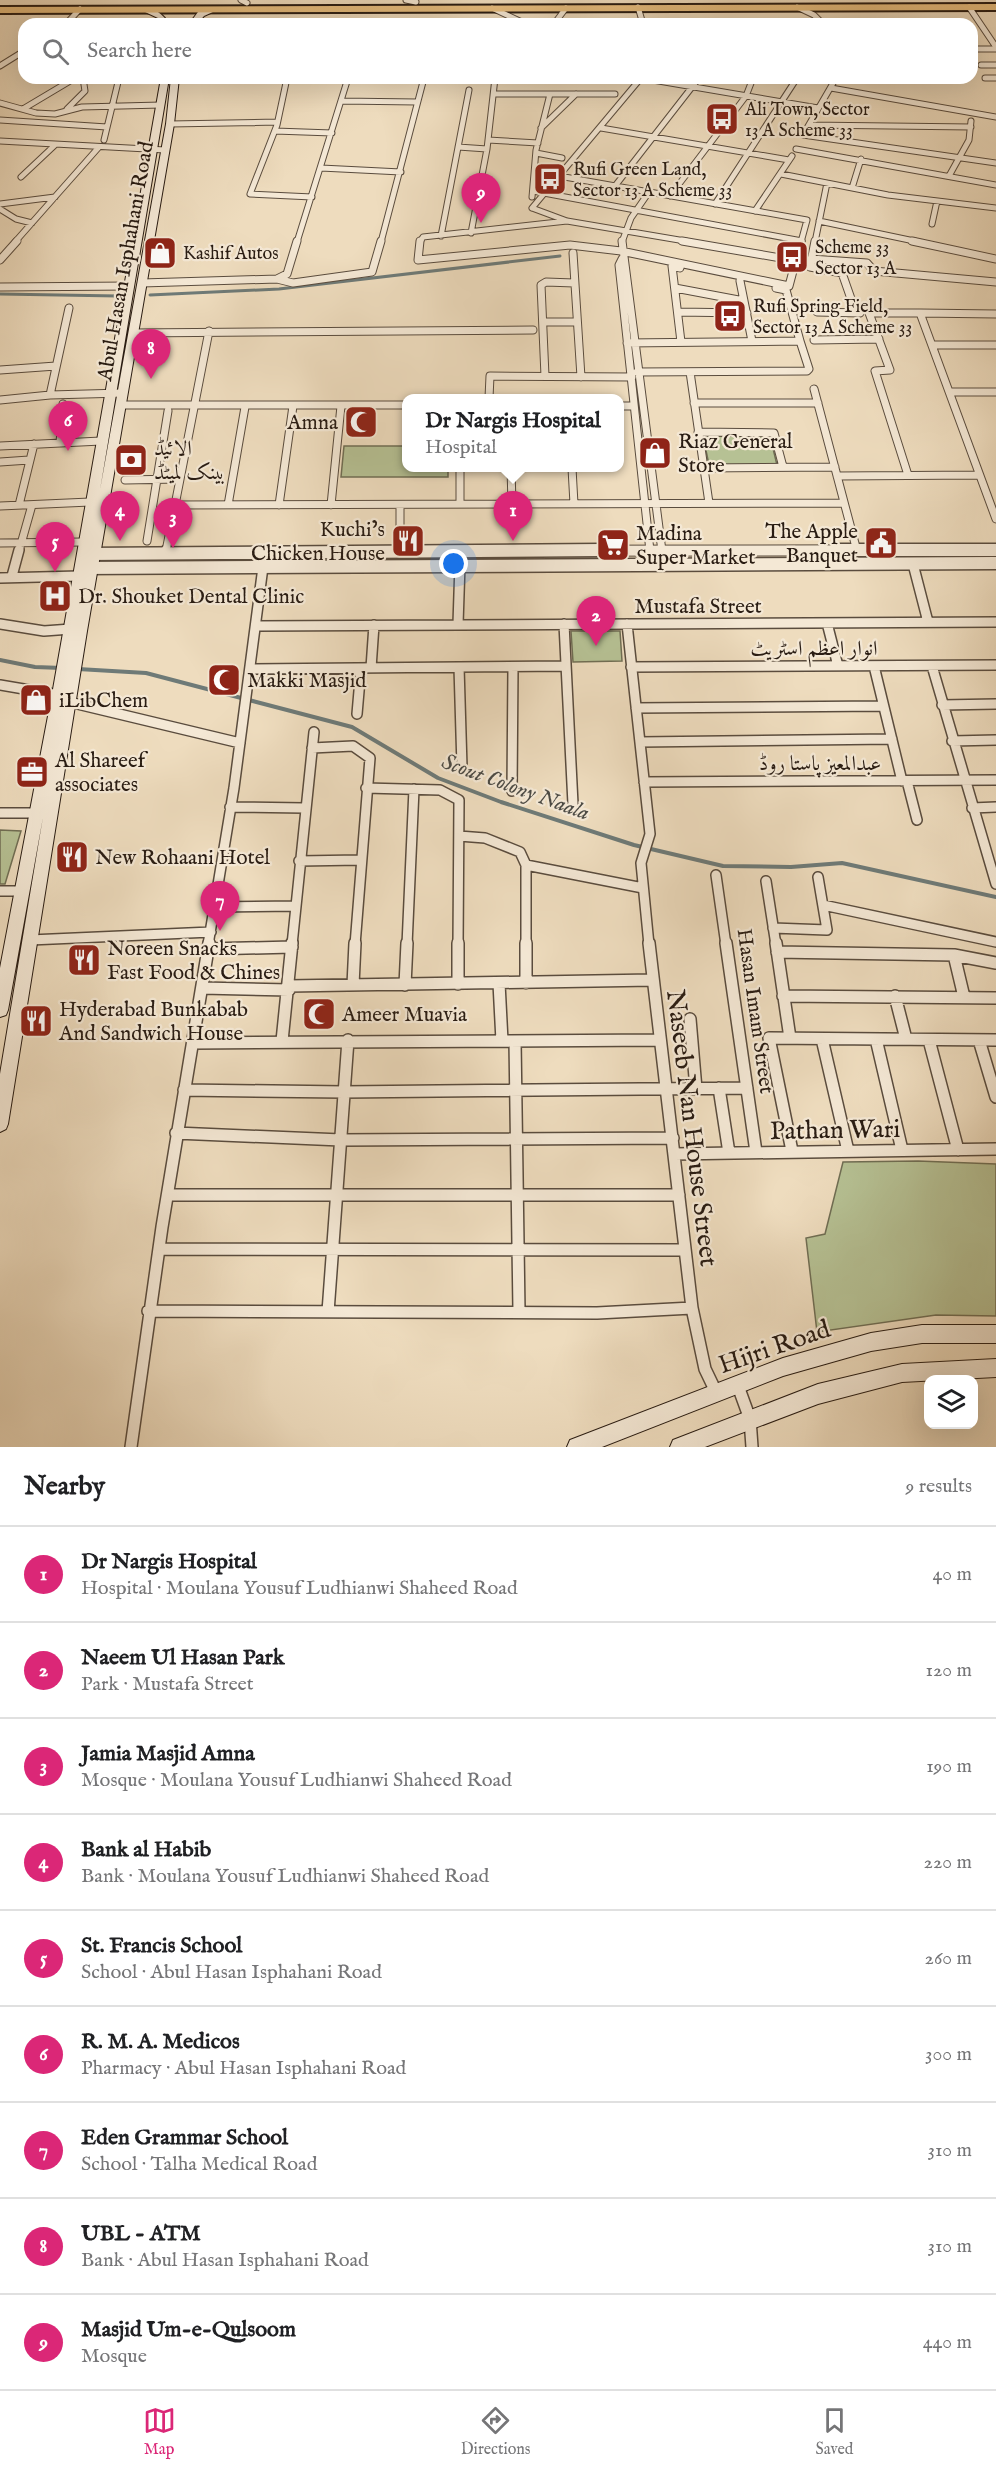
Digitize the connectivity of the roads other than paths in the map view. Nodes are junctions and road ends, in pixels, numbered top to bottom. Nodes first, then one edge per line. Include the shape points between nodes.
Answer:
1 (198, 0) edge
2 (501, 0) edge
3 (548, 0) edge
4 (244, 1) edge
5 (411, 1) edge
6 (698, 1) edge
7 (996, 2) edge
8 (0, 4) edge
9 (638, 7) junction
10 (797, 7) junction
11 (969, 7) junction
12 (996, 7) edge
13 (492, 8) junction
14 (566, 8) junction
15 (80, 9) junction
16 (146, 9) junction
17 (212, 9) junction
18 (0, 10) edge
19 (0, 17) edge
20 (72, 18) edge
21 (162, 18) edge
22 (198, 18) edge
23 (513, 18) edge
24 (558, 18) edge
25 (641, 18) edge
26 (817, 18) edge
27 (976, 18) edge
28 (978, 21) edge
29 (996, 48) edge
30 (978, 49) edge
31 (18, 55) edge
32 (981, 65) dead end
33 (996, 65) edge
34 (0, 66) edge
35 (985, 78) dead end
36 (996, 78) edge
37 (65, 84) edge
38 (84, 84) edge
39 (118, 84) edge
40 (164, 84) edge
41 (173, 84) edge
42 (286, 84) edge
43 (346, 84) edge
44 (422, 84) edge
45 (495, 84) edge
46 (635, 84) edge
47 (676, 84) edge
48 (696, 84) edge
49 (751, 84) edge
50 (793, 84) edge
51 (833, 84) edge
52 (694, 87) junction
53 (831, 88) junction
54 (469, 90) dead end
55 (495, 94) junction
56 (550, 94) junction
57 (576, 94) junction
58 (615, 94) dead end
59 (746, 96) junction
60 (341, 101) junction
61 (417, 102) junction
62 (782, 102) junction
63 (0, 103) edge
64 (10, 105) junction
65 (161, 105) junction
66 (112, 106) junction
67 (818, 108) junction
68 (23, 109) junction
69 (66, 111) junction
70 (0, 112) edge
71 (971, 112) junction
72 (996, 117) edge
73 (0, 120) edge
74 (277, 122) junction
75 (170, 124) junction
76 (809, 125) junction
77 (971, 126) junction
78 (107, 127) junction
79 (601, 128) junction
80 (540, 129) junction
81 (275, 131) junction
82 (332, 133) junction
83 (803, 135) junction
84 (654, 137) junction
85 (104, 140) dead end
86 (488, 140) junction
87 (0, 141) edge
88 (537, 143) junction
89 (55, 145) junction
90 (708, 146) junction
91 (99, 147) junction
92 (458, 147) junction
93 (487, 149) junction
94 (796, 149) junction
95 (159, 151) junction
96 (536, 153) junction
97 (748, 153) junction
98 (562, 158) dead end
99 (957, 158) junction
100 (861, 159) junction
101 (789, 160) junction
102 (996, 163) edge
103 (321, 168) junction
104 (401, 172) junction
105 (781, 174) junction
106 (559, 176) junction
107 (950, 176) junction
108 (21, 177) dead end
109 (826, 183) junction
110 (996, 185) edge
111 (615, 186) junction
112 (852, 188) junction
113 (533, 191) junction
114 (649, 192) junction
115 (544, 193) junction
116 (670, 196) junction
117 (55, 197) junction
118 (312, 197) junction
119 (937, 201) junction
120 (0, 204) edge
121 (715, 204) junction
122 (532, 208) junction
123 (996, 208) edge
124 (0, 209) edge
125 (637, 210) junction
126 (755, 211) junction
127 (567, 221) junction
128 (819, 221) junction
129 (32, 223) junction
130 (932, 224) dead end
131 (624, 231) junction
132 (471, 233) junction
133 (441, 236) junction
134 (802, 241) junction
135 (573, 253) dead end
136 (622, 255) junction
137 (811, 259) junction
138 (996, 259) edge
139 (0, 260) edge
140 (798, 261) junction
141 (672, 266) junction
142 (277, 279) junction
143 (740, 281) junction
144 (996, 282) edge
145 (142, 283) junction
146 (574, 283) junction
147 (0, 286) edge
148 (130, 286) junction
149 (675, 288) junction
150 (744, 301) junction
151 (69, 308) dead end
152 (678, 312) junction
153 (817, 312) dead end
154 (747, 313) junction
155 (856, 313) junction
156 (869, 313) junction
157 (920, 313) junction
158 (996, 314) edge
159 (543, 322) junction
160 (577, 322) junction
161 (533, 330) dead end
162 (208, 332) junction
163 (134, 333) junction
164 (879, 339) junction
165 (814, 340) dead end
166 (752, 341) junction
167 (800, 341) junction
168 (627, 342) junction
169 (637, 342) junction
170 (681, 342) junction
171 (934, 345) junction
172 (996, 345) edge
173 (56, 366) junction
174 (0, 370) edge
175 (641, 372) junction
176 (690, 372) junction
177 (631, 374) junction
178 (544, 376) junction
179 (581, 376) junction
180 (814, 389) dead end
181 (950, 392) junction
182 (996, 392) edge
183 (109, 393) junction
184 (123, 393) junction
185 (489, 394) edge
186 (50, 395) junction
187 (0, 400) edge
188 (694, 403) junction
189 (818, 403) junction
190 (63, 404) dead end
191 (121, 405) junction
192 (402, 405) edge
193 (194, 406) junction
194 (293, 406) junction
195 (341, 406) junction
196 (624, 406) edge
197 (634, 406) junction
198 (245, 407) junction
199 (168, 411) dead end
200 (698, 432) junction
201 (101, 441) junction
202 (60, 443) junction
203 (34, 444) junction
204 (0, 446) edge
205 (29, 460) junction
206 (0, 462) edge
207 (783, 467) junction
208 (704, 468) junction
209 (460, 472) edge
210 (511, 472) edge
211 (572, 472) edge
212 (836, 472) junction
213 (979, 475) junction
214 (908, 476) junction
215 (156, 479) junction
216 (179, 479) junction
217 (125, 480) dead end
218 (985, 488) junction
219 (996, 488) edge
220 (90, 502) junction
221 (644, 503) junction
222 (656, 503) junction
223 (709, 503) junction
224 (844, 503) junction
225 (460, 504) junction
226 (512, 504) junction
227 (574, 504) junction
228 (19, 505) junction
229 (32, 505) junction
230 (173, 505) junction
231 (228, 505) junction
232 (279, 505) junction
233 (331, 505) junction
234 (400, 505) junction
235 (0, 506) edge
236 (996, 519) edge
237 (147, 541) dead end
238 (84, 542) junction
239 (0, 543) edge
240 (22, 543) junction
241 (649, 549) junction
242 (662, 549) junction
243 (996, 550) edge
244 (857, 551) junction
245 (400, 552) junction
246 (94, 554) junction
247 (165, 554) junction
248 (82, 555) junction
249 (996, 563) edge
250 (460, 564) junction
251 (651, 564) junction
252 (664, 564) junction
253 (913, 564) junction
254 (263, 567) junction
255 (92, 568) junction
256 (79, 572) junction
257 (12, 576) junction
258 (0, 578) edge
259 (928, 622) junction
260 (996, 622) edge
261 (827, 623) junction
262 (0, 624) edge
263 (458, 624) junction
264 (564, 624) junction
265 (627, 624) junction
266 (374, 625) junction
267 (257, 626) junction
268 (74, 631) junction
269 (996, 665) edge
270 (566, 666) junction
271 (838, 666) junction
272 (874, 666) junction
273 (932, 666) junction
274 (459, 667) junction
275 (513, 667) junction
276 (631, 667) junction
277 (366, 668) junction
278 (252, 669) junction
279 (0, 685) edge
280 (66, 697) junction
281 (996, 704) edge
282 (883, 705) junction
283 (942, 705) junction
284 (636, 708) junction
285 (357, 714) dead end
286 (314, 732) dead end
287 (892, 739) junction
288 (996, 740) edge
289 (952, 741) junction
290 (640, 742) junction
291 (240, 743) junction
292 (312, 748) junction
293 (462, 767) dead end
294 (963, 780) junction
295 (996, 780) edge
296 (904, 781) junction
297 (644, 782) junction
298 (366, 788) junction
299 (414, 789) junction
300 (512, 791) dead end
301 (573, 804) dead end
302 (230, 807) junction
303 (996, 807) edge
304 (304, 808) junction
305 (972, 808) junction
306 (0, 813) edge
307 (36, 813) junction
308 (917, 820) dead end
309 (459, 836) junction
310 (991, 851) edge
311 (360, 860) junction
312 (299, 861) junction
313 (526, 865) junction
314 (716, 875) dead end
315 (818, 877) dead end
316 (766, 881) dead end
317 (996, 884) edge
318 (643, 888) junction
319 (0, 891) edge
320 (20, 891) junction
321 (823, 905) junction
322 (296, 906) junction
323 (214, 907) junction
324 (773, 928) junction
325 (211, 932) junction
326 (30, 940) junction
327 (996, 942) edge
328 (292, 947) junction
329 (208, 949) junction
330 (777, 952) junction
331 (954, 955) junction
332 (996, 963) edge
333 (652, 980) junction
334 (499, 983) junction
335 (526, 983) junction
336 (405, 984) junction
337 (458, 984) junction
338 (353, 985) junction
339 (202, 987) junction
340 (289, 988) junction
341 (783, 996) junction
342 (896, 996) junction
343 (964, 997) junction
344 (996, 998) edge
345 (0, 1010) edge
346 (690, 1019) dead end
347 (790, 1038) junction
348 (822, 1039) junction
349 (876, 1039) junction
350 (348, 1040) junction
351 (660, 1040) junction
352 (906, 1040) junction
353 (929, 1040) junction
354 (979, 1040) junction
355 (996, 1040) edge
356 (282, 1041) junction
357 (501, 1041) junction
358 (515, 1041) junction
359 (193, 1043) junction
360 (719, 1088) junction
361 (747, 1088) junction
362 (666, 1089) junction
363 (696, 1089) junction
364 (184, 1090) junction
365 (516, 1091) junction
366 (344, 1092) junction
367 (996, 1097) edge
368 (0, 1124) edge
369 (176, 1133) junction
370 (672, 1138) junction
371 (517, 1139) junction
372 (341, 1140) junction
373 (996, 1149) edge
374 (902, 1150) junction
375 (958, 1150) junction
376 (792, 1151) junction
377 (848, 1151) junction
378 (756, 1152) junction
379 (729, 1153) junction
380 (675, 1154) junction
381 (168, 1195) junction
382 (337, 1195) junction
383 (517, 1195) junction
384 (679, 1195) junction
385 (159, 1250) junction
386 (332, 1250) junction
387 (518, 1250) junction
388 (686, 1250) junction
389 (692, 1308) junction
390 (148, 1311) junction
391 (327, 1311) junction
392 (519, 1311) junction
393 (996, 1334) edge
394 (996, 1368) edge
395 (738, 1386) junction
396 (717, 1394) junction
397 (750, 1419) junction
398 (131, 1447) edge
399 (577, 1447) edge
400 (680, 1447) edge
401 (752, 1447) edge

1 - 4 highway
2 - 3 highway
2 - 5 highway
3 - 6 highway
4 - 5 highway
4 - 8 highway
6 - 7 highway
9 - 10 highway
9 - 14 highway
9 - 25 street
10 - 11 highway
10 - 26 street
11 - 12 highway
11 - 27 street
13 - 14 highway
13 - 17 highway
13 - 23 street
14 - 24 street
15 - 16 highway
15 - 18 highway
15 - 19 highway
15 - 20 street
16 - 17 highway
16 - 21 main road
17 - 22 main road
28 - 29 street
29 - 30 street
31 - 34 street
32 - 33 street
35 - 36 street
37 - 68 street
38 - 69 street via 85,91
39 - 66 street
40 - 65 main road, Abul Hasan Isphahani Road
41 - 75 main road, Abul Hasan Isphahani Road
42 - 74 street
43 - 60 street
44 - 61 street
45 - 55 street
46 - 79 street
47 - 52 street
48 - 52 street
49 - 59 street
50 - 62 street
51 - 53 street
52 - 59 street
52 - 84 street
53 - 67 street
53 - 71 street
54 - 92 street
55 - 56 street
55 - 86 street
56 - 57 street
56 - 80 street
57 - 58 street
57 - 80 street
59 - 62 street
59 - 90 street
60 - 61 street
60 - 82 street
61 - 104 street
62 - 67 street
62 - 97 street
63 - 64 street
64 - 68 street
64 - 70 street
65 - 66 street
65 - 95 main road, Abul Hasan Isphahani Road
66 - 69 street
66 - 78 street
67 - 76 street
68 - 69 street via 36,113
71 - 72 street
71 - 77 street
73 - 78 street
74 - 75 street
74 - 81 street
75 - 95 main road, Abul Hasan Isphahani Road
76 - 77 street
76 - 83 street
77 - 99 street via 969,140
78 - 85 street
79 - 84 street
79 - 106 street
80 - 88 street
81 - 82 street
81 - 118 street via 250,194
82 - 103 street
83 - 94 street
83 - 99 street
84 - 90 street
84 - 111 street
86 - 88 street
86 - 93 street
87 - 89 street
88 - 96 street
89 - 91 street
89 - 108 street
90 - 97 street
90 - 116 street
91 - 95 street
91 - 117 street
92 - 93 street
92 - 133 street
93 - 132 street
94 - 100 street
94 - 101 street
95 - 145 main road, Abul Hasan Isphahani Road
95 - 148 main road, Abul Hasan Isphahani Road
96 - 98 street
96 - 113 street
97 - 101 street
97 - 121 street
99 - 102 street
99 - 107 street
100 - 107 street
100 - 112 street
101 - 105 street
103 - 104 street
103 - 118 street
104 - 142 street via 372,272 293,283
105 - 109 street
105 - 126 street
106 - 111 street
106 - 115 street
107 - 110 street
109 - 112 street
109 - 128 street
111 - 114 street
112 - 119 street
113 - 115 street
113 - 122 street
114 - 116 street
114 - 125 street
115 - 122 street
115 - 125 street
116 - 121 street
117 - 120 street
117 - 129 street
118 - 142 street via 287,274
119 - 123 street
119 - 130 street
121 - 126 street
122 - 127 street
124 - 129 street
125 - 131 street
125 - 134 street
126 - 134 street via 807,220
127 - 131 street
127 - 132 street
128 - 137 street
128 - 138 street
129 - 139 street
131 - 136 street
131 - 140 street
132 - 133 street
133 - 136 street via 421,238 418,260 570,245
134 - 140 street
135 - 146 street
136 - 140 street via 789,286
136 - 141 street
136 - 168 street via 619,265
136 - 169 street via 627,266
137 - 144 street via 867,263 874,271
137 - 155 street via 811,268 842,273
141 - 143 street
141 - 149 street
142 - 145 street
143 - 150 street
143 - 167 street via 786,290
145 - 163 main road, Abul Hasan Isphahani Road
146 - 159 street via 541,285
146 - 160 street
147 - 148 street
148 - 183 main road, Abul Hasan Isphahani Road
149 - 150 street
149 - 152 street
150 - 154 street
151 - 173 street
152 - 154 street
152 - 170 street
153 - 155 street
154 - 166 street
155 - 156 street
156 - 157 street
156 - 164 street
157 - 158 street
157 - 171 street
159 - 160 street
159 - 178 street
160 - 179 street
161 - 162 street
162 - 163 street
162 - 193 street
163 - 184 main road, Abul Hasan Isphahani Road
164 - 165 street
164 - 214 street via 890,370 875,371
166 - 167 street
166 - 170 street
167 - 176 street via 808,370
168 - 169 street
168 - 177 street
169 - 170 street
169 - 175 street
171 - 172 street
171 - 181 street
173 - 174 street
173 - 186 street
175 - 176 street
175 - 177 street
175 - 222 street
176 - 188 street
177 - 179 street
177 - 197 street
178 - 179 street
178 - 185 street via 490,376
180 - 189 street
181 - 182 street
181 - 213 street
183 - 184 street
183 - 186 street
183 - 201 main road, Abul Hasan Isphahani Road
184 - 191 main road, Abul Hasan Isphahani Road
186 - 187 street
188 - 189 street
188 - 200 street
189 - 212 street
190 - 202 street
191 - 193 street
191 - 246 main road, Abul Hasan Isphahani Road
192 - 195 street
193 - 198 street
193 - 216 street
194 - 195 street
194 - 198 street
194 - 232 street
195 - 233 street
196 - 197 street
197 - 221 street
198 - 231 street
199 - 215 street
200 - 207 street via 774,433
200 - 208 street
201 - 202 street
201 - 220 main road, Abul Hasan Isphahani Road
202 - 203 street
203 - 204 street
203 - 205 street
205 - 206 street
205 - 228 street
207 - 208 street
207 - 212 street
208 - 223 street
209 - 225 street
210 - 226 street
211 - 227 street
212 - 214 street
212 - 224 street
213 - 214 street
213 - 218 street
215 - 216 street
215 - 217 street
215 - 237 street
216 - 230 street
218 - 219 street
218 - 236 street
220 - 229 street
220 - 238 main road, Abul Hasan Isphahani Road
221 - 222 street
221 - 227 street
221 - 241 street
222 - 223 street
222 - 242 street
223 - 224 street
224 - 244 street
225 - 226 street
225 - 234 street
226 - 227 street
228 - 229 street
228 - 235 street
229 - 240 street
230 - 231 street
230 - 247 street
231 - 232 street
232 - 233 street
233 - 234 street
234 - 245 street
238 - 240 street
238 - 248 main road, Abul Hasan Isphahani Road
239 - 240 street
240 - 257 street
241 - 242 street
241 - 245 street
241 - 251 street
242 - 244 street
242 - 252 street
243 - 244 street
245 - 247 street
246 - 247 street
246 - 248 street
246 - 255 main road, Abul Hasan Isphahani Road
248 - 256 main road, Abul Hasan Isphahani Road
249 - 253 street
250 - 251 street
250 - 254 street
250 - 263 street
251 - 252 street
252 - 253 street
253 - 259 street
254 - 255 street
254 - 267 street
255 - 256 street
255 - 268 main road, Abul Hasan Isphahani Road
256 - 257 street
256 - 268 main road, Abul Hasan Isphahani Road
257 - 258 street
259 - 260 street, Mustafa Street
259 - 261 street, Mustafa Street
261 - 265 street, Mustafa Street
261 - 271 street
262 - 268 street
263 - 264 street, Mustafa Street
263 - 266 street, Mustafa Street
264 - 265 street, Mustafa Street
264 - 270 street
265 - 276 street
266 - 267 street, Mustafa Street
266 - 277 street
267 - 278 street
268 - 280 main road, Abul Hasan Isphahani Road
269 - 273 street, انوار اعظم اسٹریٹ
270 - 275 street
270 - 301 street
271 - 272 street, انوار اعظم اسٹریٹ
271 - 276 street, انوار اعظم اسٹریٹ
272 - 273 street, انوار اعظم اسٹریٹ
272 - 282 street
273 - 283 street
274 - 275 street
274 - 277 street
274 - 293 street
275 - 300 street
276 - 284 street
277 - 278 street
277 - 285 street
278 - 291 street
279 - 280 street
280 - 291 street
280 - 307 main road, Abul Hasan Isphahani Road
280 - 326 main road, Abul Hasan Isphahani Road
281 - 283 street
282 - 284 street
282 - 287 street
283 - 289 street
284 - 290 street
286 - 292 street
287 - 290 street
287 - 296 street
288 - 289 street
289 - 294 street
290 - 297 street
291 - 302 street
292 - 298 street via 353,746 370,758
292 - 304 street
294 - 295 street, عبدالمعیز پاستا روڈ
294 - 296 street, عبدالمعیز پاستا روڈ
294 - 305 street
296 - 297 street, عبدالمعیز پاستا روڈ
296 - 308 street
297 - 318 street, Naseeb Nan House Street via 650,834 641,863
298 - 299 street
298 - 311 street
299 - 309 street via 440,790 459,800
299 - 336 street
302 - 304 street
302 - 323 street
303 - 305 street
304 - 312 street
305 - 310 street
306 - 307 street
307 - 320 main road, Abul Hasan Isphahani Road
309 - 313 street via 485,838 520,852
309 - 337 street
310 - 317 street
311 - 312 street
311 - 338 street
312 - 322 street
313 - 318 street
313 - 335 street
314 - 361 street, Hasan Imam Street
315 - 321 street
316 - 324 street
318 - 333 street, Naseeb Nan House Street
319 - 320 street
320 - 345 main road, Abul Hasan Isphahani Road
321 - 324 street via 827,930
321 - 327 street
322 - 323 street
322 - 328 street
323 - 325 street
324 - 330 street
325 - 326 street
325 - 329 street
326 - 368 main road, Abul Hasan Isphahani Road
328 - 329 street
328 - 340 street
329 - 339 street
330 - 331 street
330 - 341 street
331 - 332 street
331 - 343 street
333 - 335 street
333 - 351 street, Naseeb Nan House Street
334 - 335 street
334 - 337 street
334 - 357 street
336 - 337 street
336 - 338 street
338 - 340 street
339 - 340 street
339 - 359 street
340 - 356 street
341 - 342 street
341 - 347 street
342 - 343 street
342 - 352 street
343 - 344 street
346 - 363 street
347 - 348 street
347 - 376 street via 769,1038
348 - 349 street
348 - 377 street
349 - 352 street
349 - 374 street
350 - 356 street
350 - 357 street
350 - 366 street
351 - 358 street
351 - 362 street, Naseeb Nan House Street
352 - 353 street
353 - 354 street
353 - 375 street
354 - 355 street
354 - 367 street
356 - 359 street
357 - 358 street
358 - 365 street
359 - 364 street
360 - 361 street
360 - 363 street
360 - 379 street
361 - 378 street, Hasan Imam Street
362 - 363 street
362 - 365 street
362 - 370 street, Naseeb Nan House Street
364 - 366 street
364 - 369 street
365 - 366 street
365 - 371 street
366 - 372 street
369 - 372 street
369 - 381 street
370 - 371 street
370 - 380 street, Naseeb Nan House Street
371 - 372 street
371 - 383 street
372 - 382 street
373 - 375 street, Pathan Wari
374 - 375 street, Pathan Wari
374 - 377 street, Pathan Wari
376 - 377 street, Pathan Wari
376 - 378 street, Pathan Wari
378 - 379 street, Pathan Wari
379 - 380 street, Pathan Wari
380 - 384 street, Naseeb Nan House Street
381 - 382 street
381 - 385 street
382 - 383 street
382 - 386 street
383 - 384 street
383 - 387 street
384 - 388 street, Naseeb Nan House Street
385 - 386 street
385 - 390 street
386 - 387 street
386 - 391 street
387 - 388 street
387 - 392 street
388 - 389 street, Naseeb Nan House Street
389 - 392 street via 597,1313
389 - 396 street, Naseeb Nan House Street via 705,1369
390 - 391 street
390 - 398 street
391 - 392 street
393 - 395 main road, Hijri Road via 922,1334 871,1342 783,1367
394 - 397 main road via 902,1373 818,1394
395 - 396 main road, Hijri Road
395 - 397 street
396 - 399 main road, Hijri Road
397 - 400 main road
397 - 401 street

